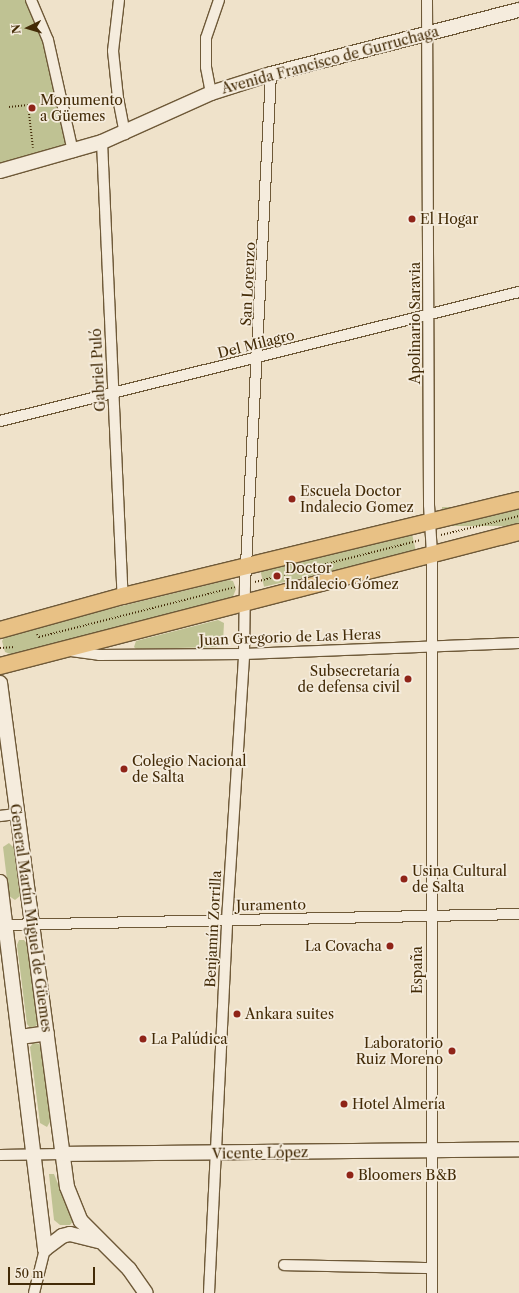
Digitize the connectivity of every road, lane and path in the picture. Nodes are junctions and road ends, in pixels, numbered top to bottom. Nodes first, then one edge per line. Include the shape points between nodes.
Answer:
1 (31, 0) edge
2 (119, 0) edge
3 (219, 0) edge
4 (427, 0) edge
5 (519, 10) edge
6 (428, 33) junction
7 (271, 74) junction
8 (211, 93) junction
9 (9, 107) dead end
10 (125, 134) junction
11 (102, 142) junction
12 (33, 150) dead end
13 (72, 152) junction
14 (0, 171) edge
15 (519, 292) edge
16 (429, 313) junction
17 (258, 358) junction
18 (113, 393) junction
19 (0, 421) edge
20 (519, 500) edge
21 (519, 516) edge
22 (430, 530) junction
23 (519, 532) edge
24 (432, 554) junction
25 (247, 567) junction
26 (245, 585) junction
27 (123, 596) junction
28 (245, 601) junction
29 (0, 630) edge
30 (35, 632) dead end
31 (519, 644) edge
32 (430, 646) junction
33 (61, 650) junction
34 (244, 654) junction
35 (0, 666) edge
36 (0, 683) edge
37 (17, 814) junction
38 (0, 816) edge
39 (0, 882) edge
40 (519, 914) edge
41 (431, 916) junction
42 (227, 920) junction
43 (33, 924) junction
44 (3, 925) edge
45 (47, 1033) junction
46 (20, 1037) junction
47 (519, 1149) edge
48 (431, 1150) junction
49 (216, 1153) junction
50 (34, 1154) junction
51 (63, 1154) junction
52 (0, 1155) edge
53 (100, 1242) junction
54 (45, 1249) junction
55 (284, 1265) dead end
56 (432, 1268) junction
57 (34, 1293) edge
58 (146, 1293) edge
59 (209, 1293) edge
60 (432, 1293) edge

1 - 13 street via 55,64
2 - 10 street via 113,51
3 - 8 street via 206,38 206,68
4 - 6 street, Apolinario Saravia
5 - 6 main road, Avenida Francisco de Gurruchaga
6 - 7 main road, Avenida Francisco de Gurruchaga
6 - 16 street, Apolinario Saravia
7 - 8 main road, Avenida Francisco de Gurruchaga
7 - 17 street, San Lorenzo
8 - 10 main road, Avenida Francisco de Gurruchaga
9 - 12 path via 28,105
10 - 11 main road, Avenida Francisco de Gurruchaga
11 - 13 main road, Avenida Francisco de Gurruchaga
11 - 18 street, Gabriel Puló
13 - 14 main road, Avenida Francisco de Gurruchaga
15 - 16 street, Del Milagro
16 - 17 street, Del Milagro
16 - 22 street, Apolinario Saravia
17 - 18 street, Del Milagro
17 - 25 street, San Lorenzo
18 - 19 street, Del Milagro
18 - 27 street, Gabriel Puló
20 - 22 main road
21 - 22 path
22 - 24 street, Apolinario Saravia
22 - 25 main road
22 - 26 path
23 - 24 main road
24 - 28 main road
24 - 32 street, Apolinario Saravia
25 - 26 street, Benjamín Zorrilla
25 - 27 main road
26 - 28 street, Benjamín Zorrilla
26 - 30 path via 39,637
27 - 29 main road
28 - 33 main road
28 - 34 street, Benjamín Zorrilla
31 - 32 street, Juan Gregorio de Las Heras
32 - 34 street, Juan Gregorio de Las Heras
32 - 41 street, España
33 - 34 street, Juan Gregorio de Las Heras via 99,655
33 - 35 main road
34 - 42 street, Benjamín Zorrilla
36 - 37 main road, General Martín Miguel de Güemes
37 - 38 street
37 - 43 main road, General Martín Miguel de Güemes
39 - 44 main road, General Martín Miguel de Güemes
40 - 41 street, Juramento
41 - 42 street, Juramento
41 - 48 street, España
42 - 43 street, Juramento
42 - 49 street, Benjamín Zorrilla
43 - 44 street, Juramento
43 - 45 main road, General Martín Miguel de Güemes
44 - 46 main road, General Martín Miguel de Güemes
45 - 46 main road
45 - 51 main road, General Martín Miguel de Güemes
46 - 50 main road, General Martín Miguel de Güemes
47 - 48 main road, Vicente López
48 - 49 main road, Vicente López
48 - 56 street, España
49 - 51 main road, Vicente López
49 - 59 street, Benjamín Zorrilla
50 - 51 street, Vicente López
50 - 52 street, Vicente López
50 - 54 main road, General Martín Miguel de Güemes
51 - 53 main road, General Martín Miguel de Güemes via 67,1187 72,1202 81,1221
53 - 54 main road via 70,1234 62,1236
53 - 58 main road, General Martín Miguel de Güemes via 129,1270
54 - 57 street, General Martín Miguel de Güemes
55 - 56 street
56 - 60 street, España

